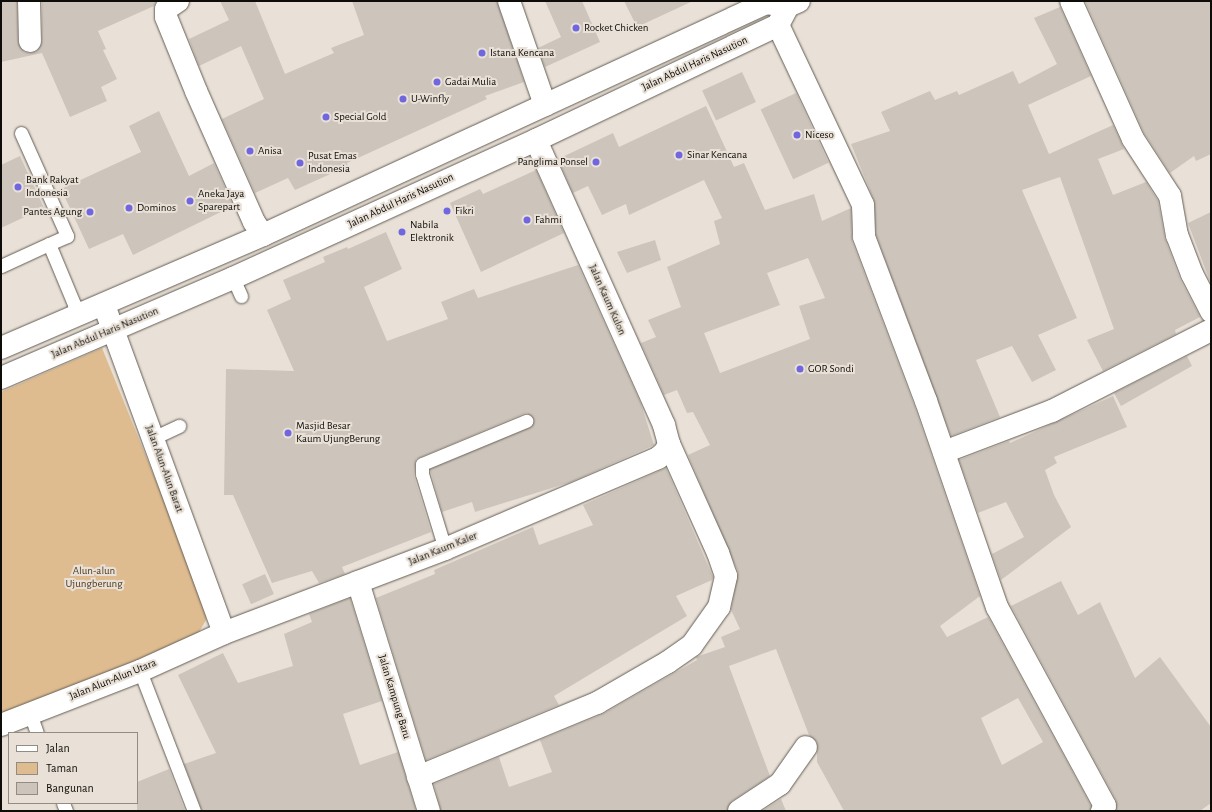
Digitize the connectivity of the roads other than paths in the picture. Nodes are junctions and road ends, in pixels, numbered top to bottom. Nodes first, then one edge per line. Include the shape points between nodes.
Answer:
1 (29, 1) edge
2 (178, 1) edge
3 (509, 1) edge
4 (1071, 1) edge
5 (794, 3) edge
6 (778, 25) junction
7 (30, 41) dead end
8 (545, 105) junction
9 (20, 133) dead end
10 (536, 140) junction
11 (263, 235) junction
12 (49, 244) junction
13 (1, 266) edge
14 (104, 305) junction
15 (1211, 312) edge
16 (81, 315) junction
17 (114, 330) junction
18 (1211, 330) edge
19 (3, 342) edge
20 (1, 378) edge
21 (526, 421) dead end
22 (179, 426) dead end
23 (153, 438) junction
24 (664, 451) junction
25 (944, 452) junction
26 (445, 549) junction
27 (358, 582) junction
28 (224, 633) junction
29 (140, 670) junction
30 (34, 723) edge
31 (1, 725) edge
32 (806, 747) dead end
33 (418, 777) junction
34 (194, 811) edge
35 (429, 811) edge
36 (739, 811) edge
37 (1102, 811) edge

1 - 7 main road
2 - 11 main road via 166,9 166,17 254,222
3 - 8 main road
4 - 15 main road via 1133,139 1170,196 1177,235 1192,274
5 - 6 main road
5 - 8 main road via 766,3
6 - 10 main road, Jalan Abdul Haris Nasution
6 - 25 main road via 863,205 864,237
8 - 11 main road
9 - 12 lane via 67,236
10 - 17 main road, Jalan Abdul Haris Nasution via 237,287
10 - 24 main road, Jalan Kaum Kulon via 664,425
11 - 14 main road
12 - 13 lane
12 - 16 lane
14 - 16 main road
14 - 17 main road, Jalan Alun-Alun Barat
16 - 19 main road
17 - 20 main road, Jalan Abdul Haris Nasution
17 - 23 main road, Jalan Alun-Alun Barat
18 - 25 main road via 1052,411
21 - 26 lane via 422,464 422,474
22 - 23 lane
23 - 28 main road, Jalan Alun-Alun Barat
24 - 26 main road, Jalan Kaum Kaler
24 - 33 main road, Jalan Kaum Kulon via 718,553 726,576 719,607 692,644 668,662 597,703
25 - 37 main road via 997,607 1105,806
26 - 27 main road, Jalan Kaum Kaler
27 - 28 main road, Jalan Kaum Kaler
27 - 33 main road, Jalan Kampung Baru
28 - 29 main road, Jalan Alun-Alun Utara
29 - 30 main road, Jalan Alun-Alun Utara
29 - 34 lane
30 - 31 main road, Jalan Alun-Alun Utara
32 - 36 main road via 780,784
33 - 35 main road, Jalan Kampung Baru

